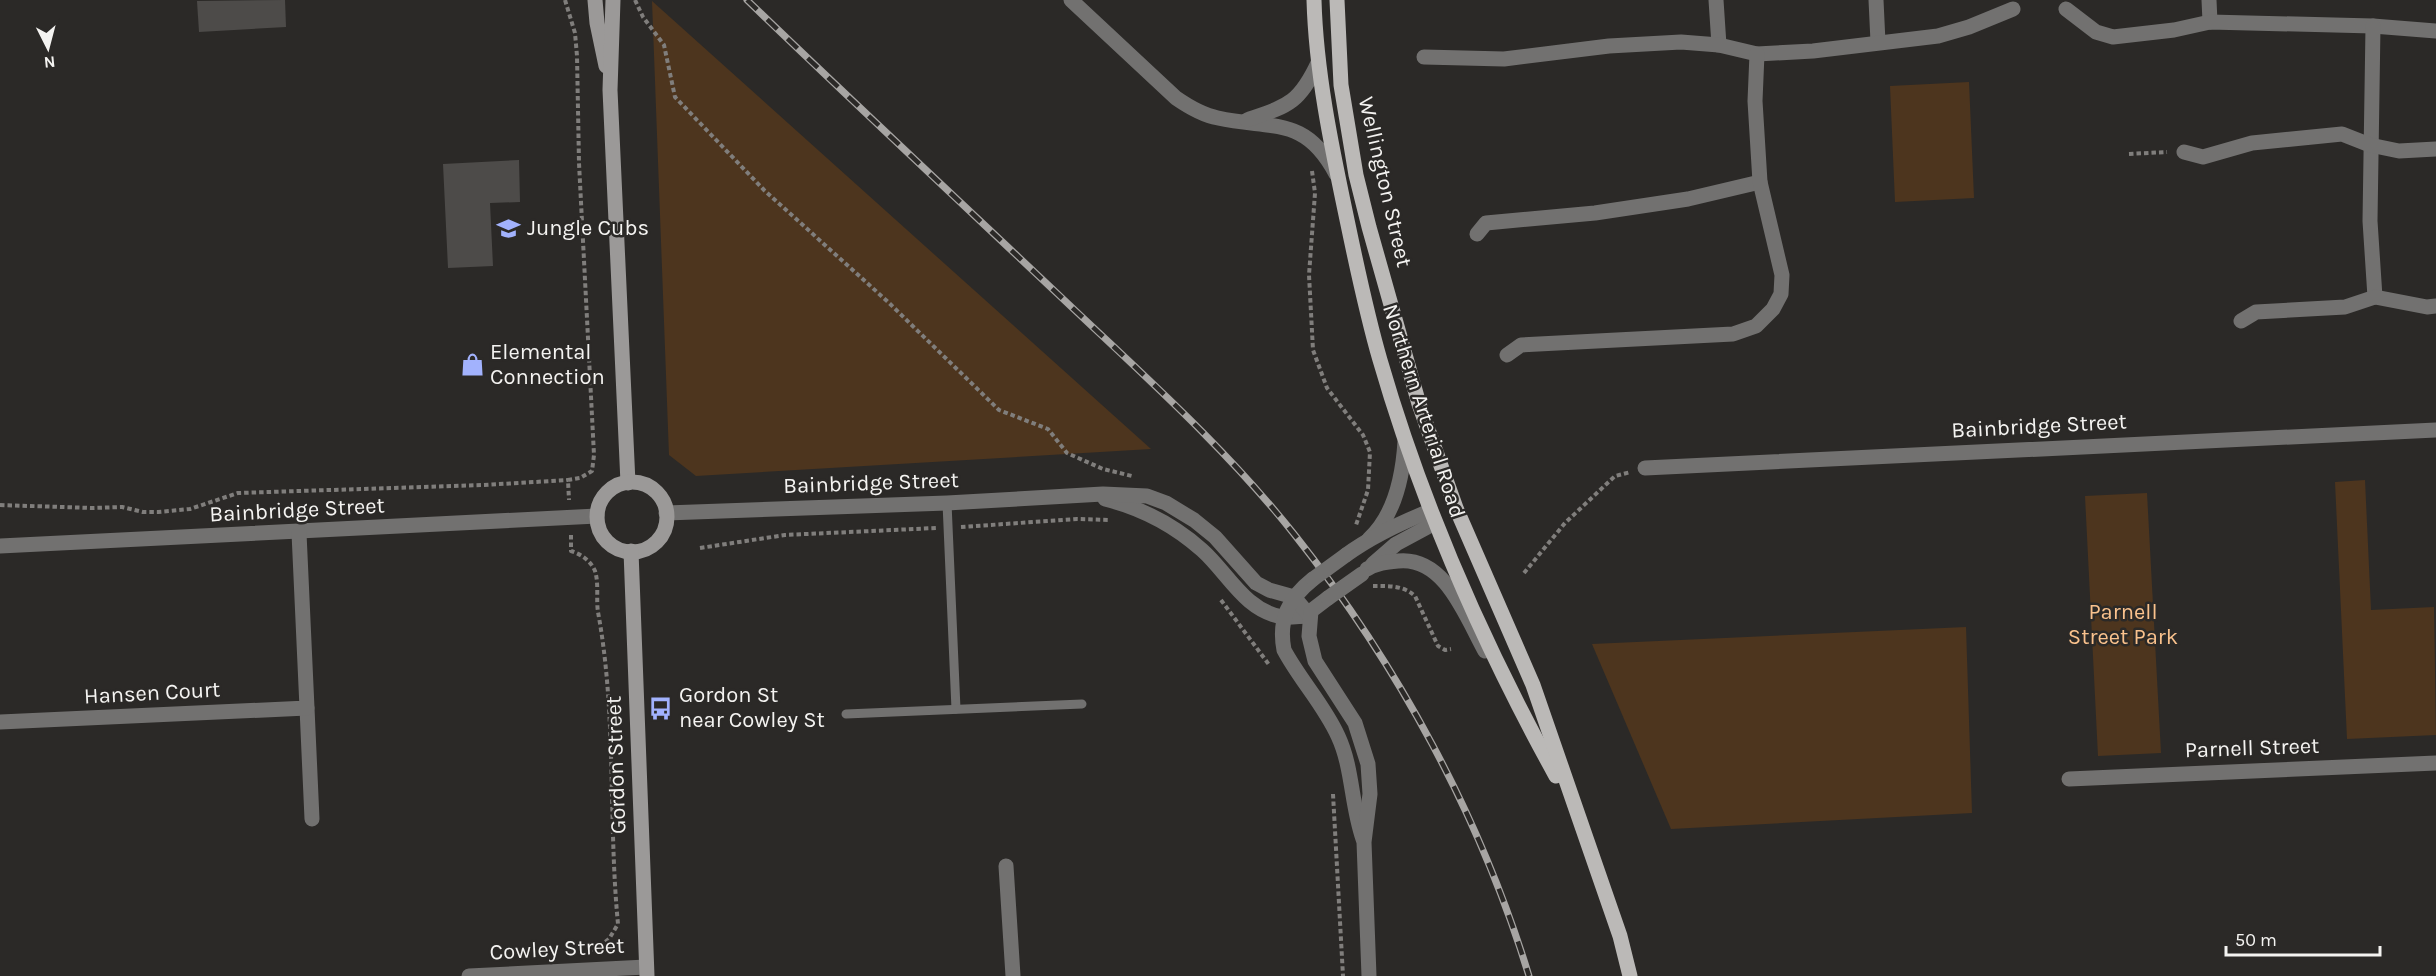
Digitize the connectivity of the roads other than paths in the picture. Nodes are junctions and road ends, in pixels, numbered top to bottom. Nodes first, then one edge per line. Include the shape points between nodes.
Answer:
1 (588, 0) edge
2 (595, 0) edge
3 (613, 0) edge
4 (1071, 0) edge
5 (1314, 0) edge
6 (1337, 0) edge
7 (1716, 0) edge
8 (1876, 0) edge
9 (2209, 0) edge
10 (2013, 9) dead end
11 (2066, 9) dead end
12 (2210, 22) junction
13 (597, 23) junction
14 (2373, 26) junction
15 (2436, 32) edge
16 (1878, 42) junction
17 (1719, 45) junction
18 (1757, 54) junction
19 (1424, 57) dead end
20 (1318, 63) junction
21 (610, 90) junction
22 (1244, 121) junction
23 (2370, 145) junction
24 (2436, 149) edge
25 (2184, 152) road end
26 (1338, 177) junction
27 (1760, 182) junction
28 (1477, 234) dead end
29 (2375, 297) junction
30 (2436, 306) edge
31 (2241, 321) dead end
32 (1507, 355) dead end
33 (2436, 430) edge
34 (1405, 441) junction
35 (1645, 468) road end
36 (628, 483) junction
37 (1078, 495) junction
38 (947, 502) junction
39 (1456, 507) junction
40 (666, 513) junction
41 (597, 516) junction
42 (1433, 517) junction
43 (299, 533) junction
44 (1369, 539) junction
45 (0, 546) edge
46 (631, 551) junction
47 (1366, 576) junction
48 (1294, 597) junction
49 (1310, 616) junction
50 (1284, 617) junction
51 (1082, 704) dead end
52 (307, 708) junction
53 (956, 710) junction
54 (846, 714) dead end
55 (0, 722) edge
56 (1534, 737) junction
57 (2436, 763) edge
58 (2069, 778) dead end
59 (1575, 809) junction
60 (312, 819) dead end
61 (1364, 842) junction
62 (1006, 866) dead end
63 (646, 972) edge
64 (469, 976) edge
65 (1013, 976) edge
66 (1369, 976) edge
67 (1630, 976) edge

1 - 13 street
2 - 13 street
3 - 21 street
4 - 22 street via 1176,98 1217,118
5 - 20 main road, Northern Arterial Road
6 - 39 main road, Wellington Street via 1344,109 1366,217 1419,404
7 - 17 street
8 - 16 street
9 - 12 street
10 - 16 street via 1938,36
11 - 12 street via 2096,33 2113,37
12 - 14 street
13 - 21 street
14 - 15 street
14 - 23 street
16 - 18 street
17 - 18 street
17 - 19 street via 1681,42 1609,46 1504,60
18 - 27 street via 1755,101
20 - 22 street via 1309,83 1294,101
20 - 26 main road, Northern Arterial Road
21 - 36 street
22 - 26 street via 1280,126 1305,135 1327,158
23 - 24 street via 2399,152
23 - 25 street via 2342,134 2252,143 2203,157
23 - 29 street
26 - 34 main road, Northern Arterial Road via 1366,308
27 - 28 street via 1688,199 1486,223
27 - 32 street via 1782,275 1781,294 1756,326 1733,334 1521,345
29 - 30 street
29 - 31 street via 2344,307 2256,312
33 - 35 street, Bainbridge Street
34 - 42 main road, Northern Arterial Road
34 - 44 street via 1393,501 1386,518
36 - 40 street via 653,490
36 - 41 street via 609,490 598,506
37 - 38 street, Bainbridge Street
37 - 48 street, Bainbridge Street via 1132,494 1166,503 1215,537 1256,583
37 - 50 street, Bainbridge Street via 1130,507 1163,522 1202,550 1244,597
38 - 40 street, Bainbridge Street
38 - 53 lane
39 - 42 main road
39 - 59 main road, Northern Arterial Road via 1533,685
40 - 46 street via 660,537 647,548
41 - 43 street, Bainbridge Street
41 - 46 street via 598,527 610,544
42 - 44 street via 1398,524
42 - 47 street via 1396,544
42 - 56 main road, Northern Arterial Road
43 - 45 street, Bainbridge Street
43 - 52 street
44 - 48 street, bridge
46 - 63 street, Gordon Street
47 - 49 street, bridge via 1312,609
47 - 56 street via 1386,562 1403,560 1428,566 1443,579
48 - 49 street
48 - 50 street
49 - 50 street
49 - 61 street via 1309,636 1316,661 1345,704 1368,764 1370,794
50 - 61 street via 1284,650 1338,736
51 - 53 lane
52 - 55 street, Hansen Court
52 - 60 street
53 - 54 lane
56 - 59 main road, Northern Arterial Road
57 - 58 street, Parnell Street
59 - 67 main road, Northern Arterial Road via 1620,936
61 - 66 street
62 - 65 street
63 - 64 street, Cowley Street

